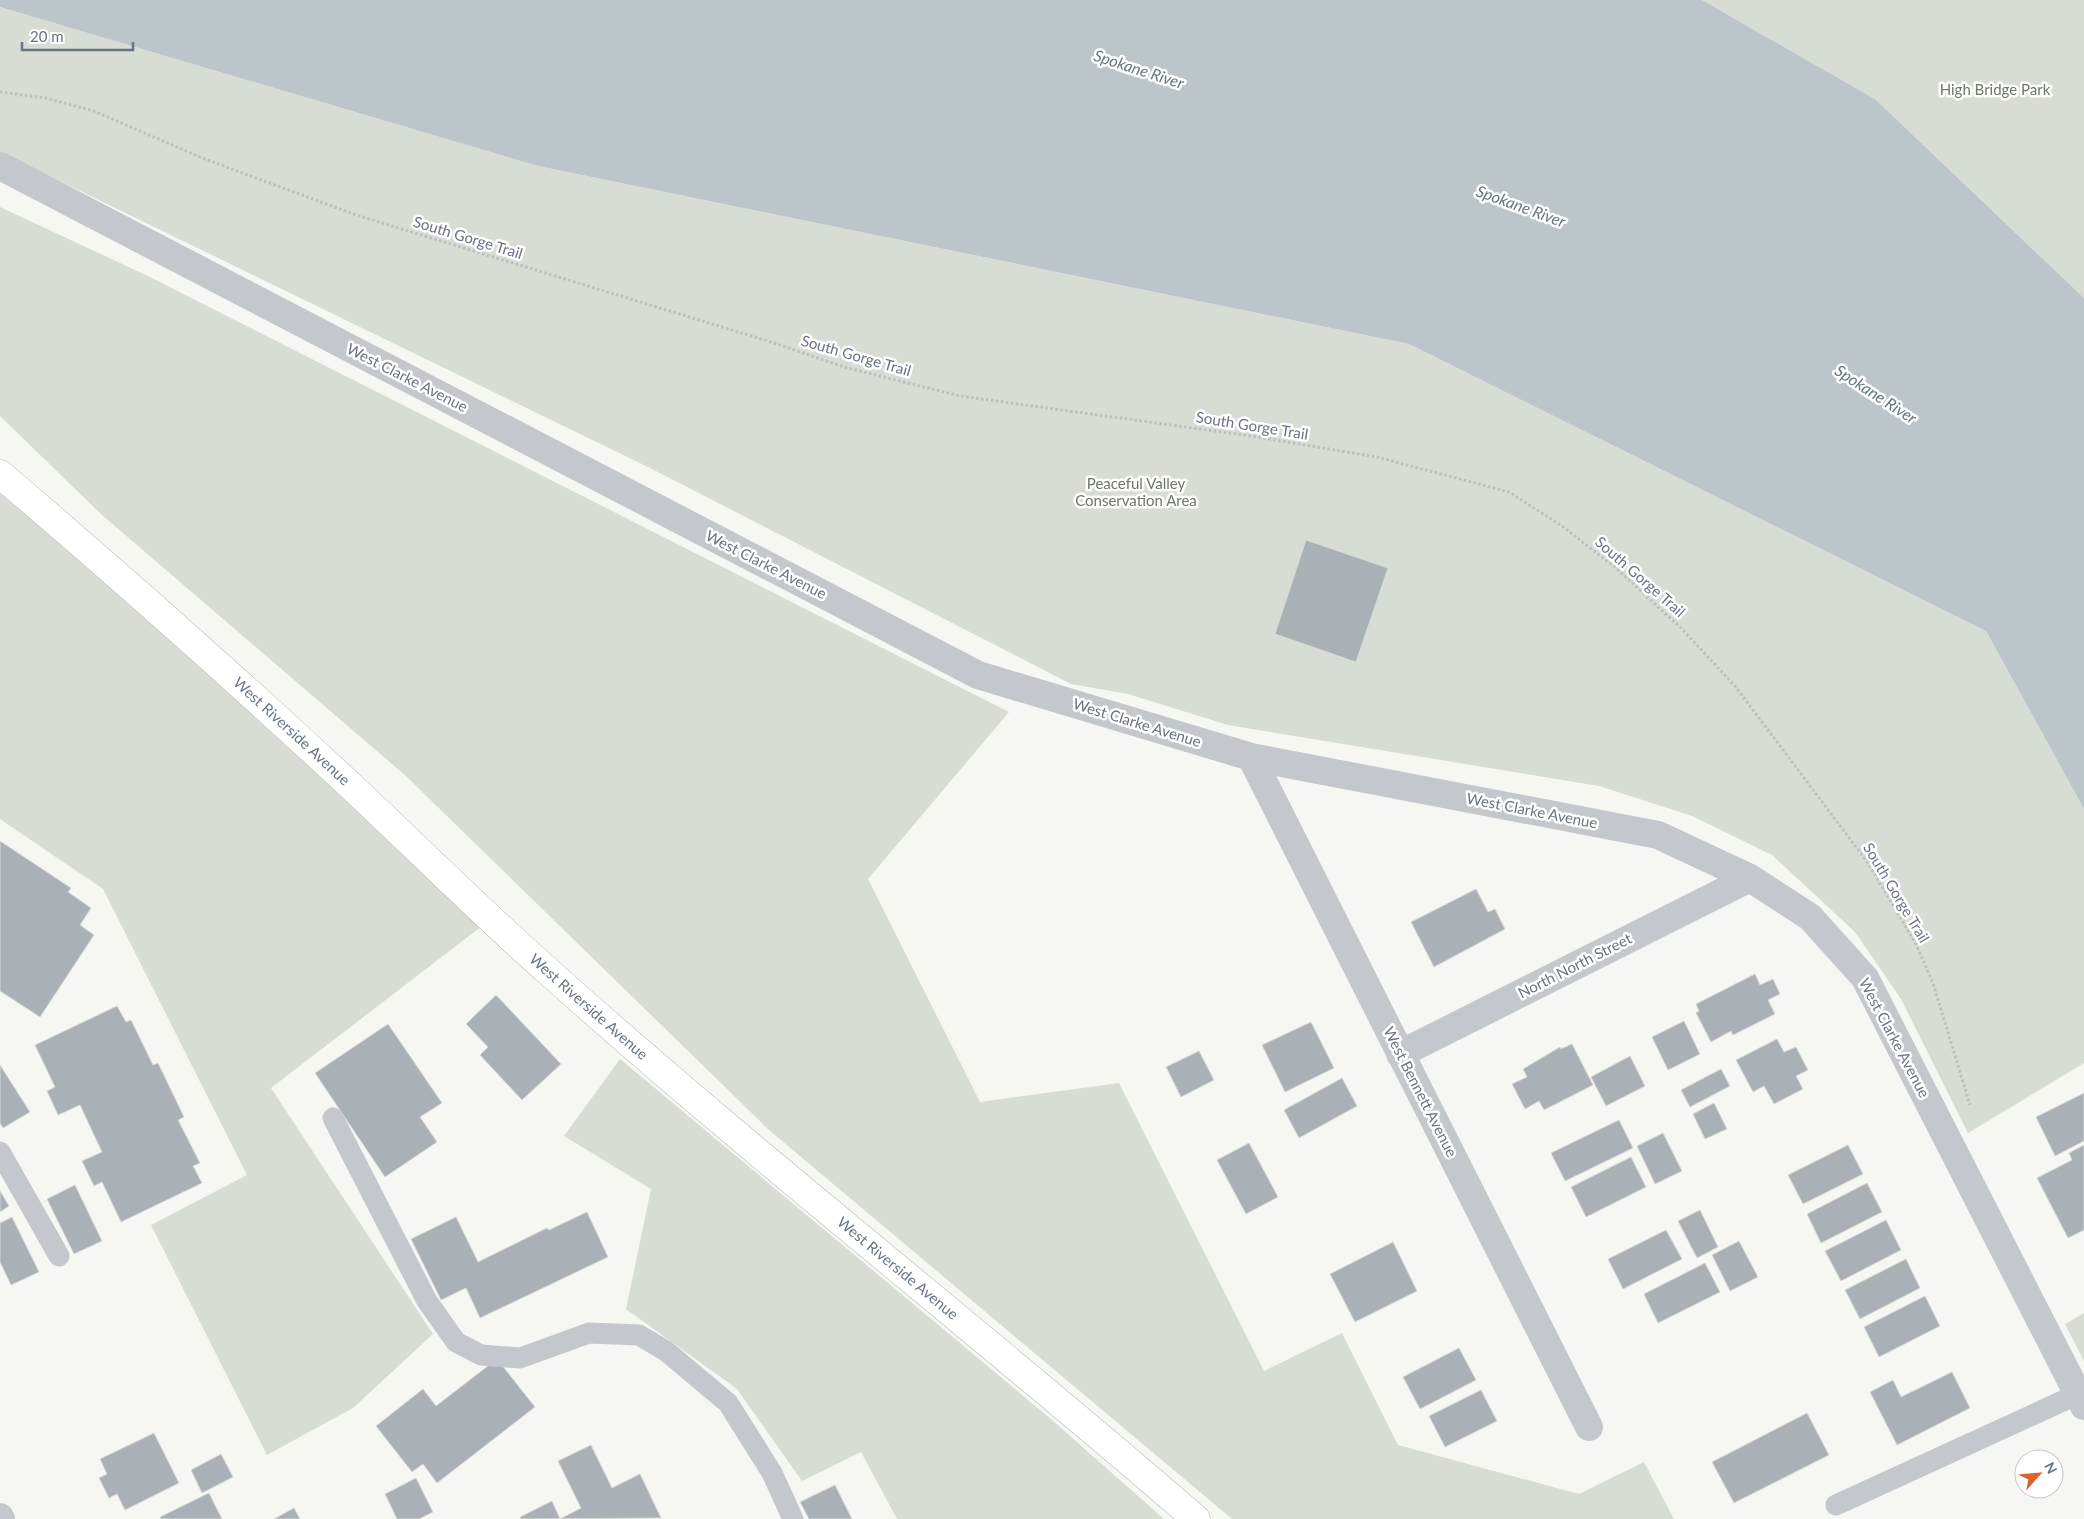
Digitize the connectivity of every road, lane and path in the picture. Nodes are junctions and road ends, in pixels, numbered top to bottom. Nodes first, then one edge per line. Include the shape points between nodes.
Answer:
1 (0, 92) edge
2 (0, 166) edge
3 (0, 474) edge
4 (1250, 758) junction
5 (1750, 878) junction
6 (1400, 1054) junction
7 (1971, 1110) dead end
8 (333, 1118) dead end
9 (0, 1152) edge
10 (59, 1256) dead end
11 (2081, 1400) edge
12 (1590, 1427) dead end
13 (1836, 1506) dead end
14 (793, 1519) edge
15 (1196, 1519) edge

1 - 7 path, South Gorge Trail via 45,98 94,111 210,161 356,215 844,367 960,396 1251,436 1377,457 1509,492 1562,526 1617,569 1682,629 1734,686 1868,863 1916,944 1933,983
2 - 4 street, West Clarke Avenue via 978,675
3 - 15 main road, West Riverside Avenue via 136,589 563,985 744,1142 1104,1439
4 - 5 street, West Clarke Avenue via 1658,835
4 - 6 street, West Bennett Avenue
5 - 6 street, North North Street
5 - 11 street, West Clarke Avenue via 1810,917 1864,978
6 - 12 street, West Bennett Avenue
8 - 14 lane via 426,1301 456,1342 481,1355 520,1358 589,1333 639,1335 666,1351 728,1403 772,1473
9 - 10 lane
11 - 13 lane

